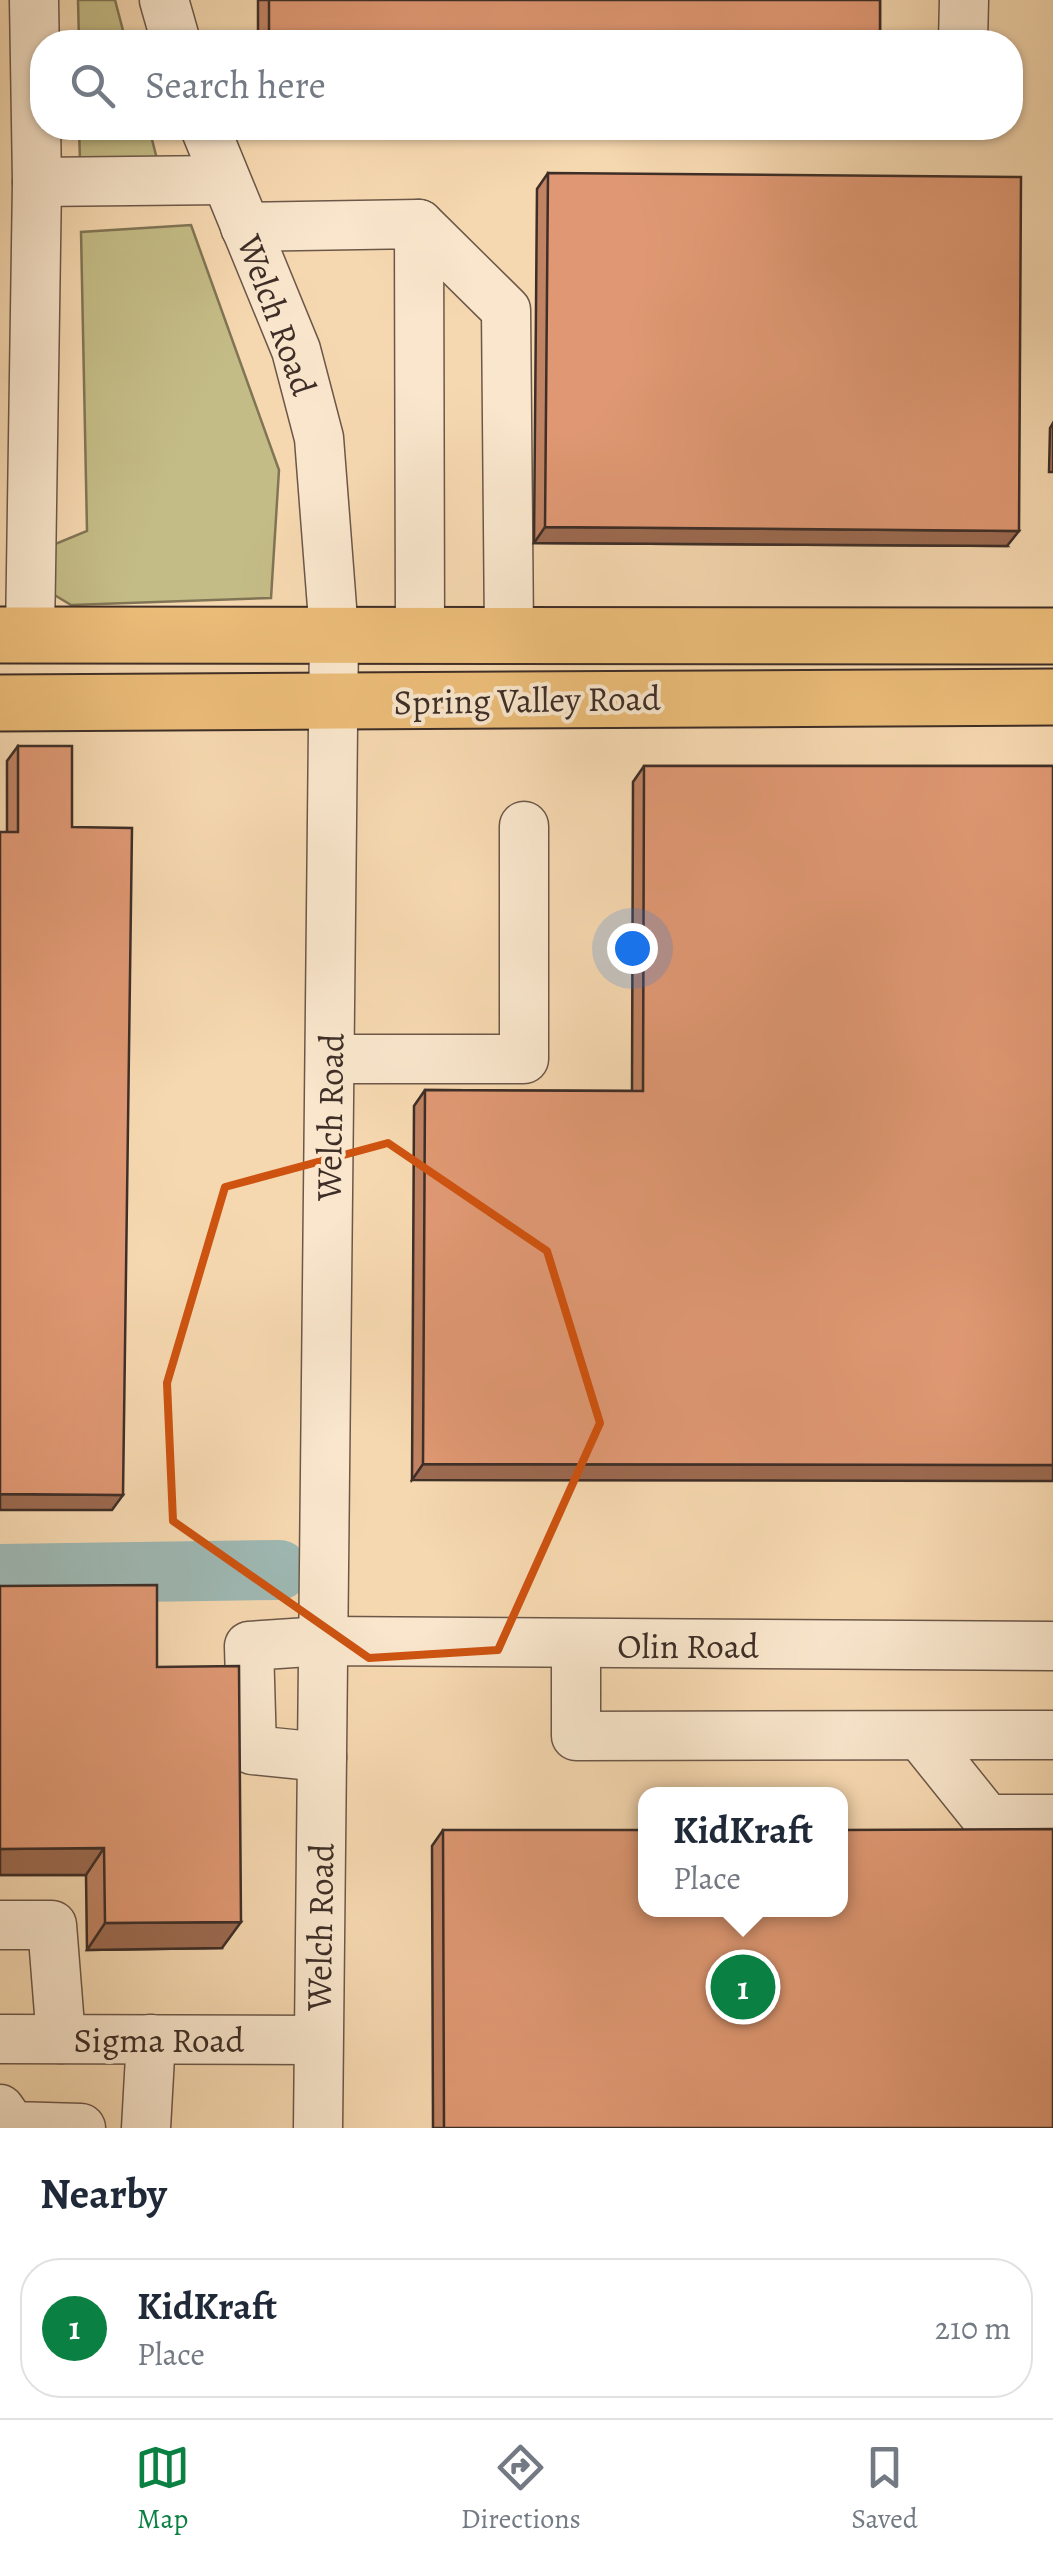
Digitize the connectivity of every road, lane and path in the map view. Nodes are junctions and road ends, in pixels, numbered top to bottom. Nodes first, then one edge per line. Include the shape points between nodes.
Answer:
1 (34, 0) edge
2 (164, 0) edge
3 (964, 0) edge
4 (34, 30) edge
5 (173, 30) edge
6 (963, 30) edge
7 (36, 140) edge
8 (209, 140) edge
9 (223, 180) junction
10 (37, 182) junction
11 (419, 224) junction
12 (245, 227) junction
13 (16, 526) edge
14 (334, 633) junction
15 (420, 633) junction
16 (509, 633) junction
17 (15, 635) edge
18 (1053, 636) edge
19 (1053, 697) edge
20 (334, 702) junction
21 (0, 704) edge
22 (524, 826) dead end
23 (330, 1059) junction
24 (323, 1641) junction
25 (576, 1645) junction
26 (1053, 1646) edge
27 (1053, 1735) edge
28 (922, 1738) junction
29 (322, 1757) junction
30 (1053, 1819) edge
31 (0, 1925) edge
32 (0, 2039) edge
33 (61, 2039) junction
34 (150, 2039) junction
35 (318, 2040) junction
36 (0, 2109) edge
37 (82, 2128) edge
38 (146, 2128) edge
39 (318, 2128) edge

1 - 4 street
2 - 5 street
3 - 6 street
7 - 10 street
8 - 9 street, Welch Road
9 - 10 street
9 - 12 street, Welch Road
10 - 13 street
11 - 12 street
11 - 15 street
11 - 16 street via 506,310
12 - 14 street, Welch Road via 296,350 319,438
13 - 17 street
14 - 15 main road, Spring Valley Road
14 - 17 main road, Spring Valley Road
14 - 20 street, Welch Road
15 - 16 main road, Spring Valley Road
16 - 18 main road, Spring Valley Road
19 - 20 main road, Spring Valley Road
20 - 21 main road, Spring Valley Road
20 - 23 street, Welch Road
22 - 23 street via 524,1059
23 - 24 street, Welch Road
24 - 25 street, Olin Road
24 - 29 street, Welch Road
24 - 29 street, Olin Road via 249,1646 252,1750
25 - 26 street, Olin Road
25 - 28 street via 576,1736
27 - 28 street
28 - 30 street via 988,1819
29 - 35 street, Welch Road
31 - 33 street via 52,1925
32 - 33 street, Sigma Road
33 - 34 street, Sigma Road
34 - 35 street, Sigma Road
34 - 38 street
35 - 39 street, Welch Road
36 - 37 street via 12,2126

